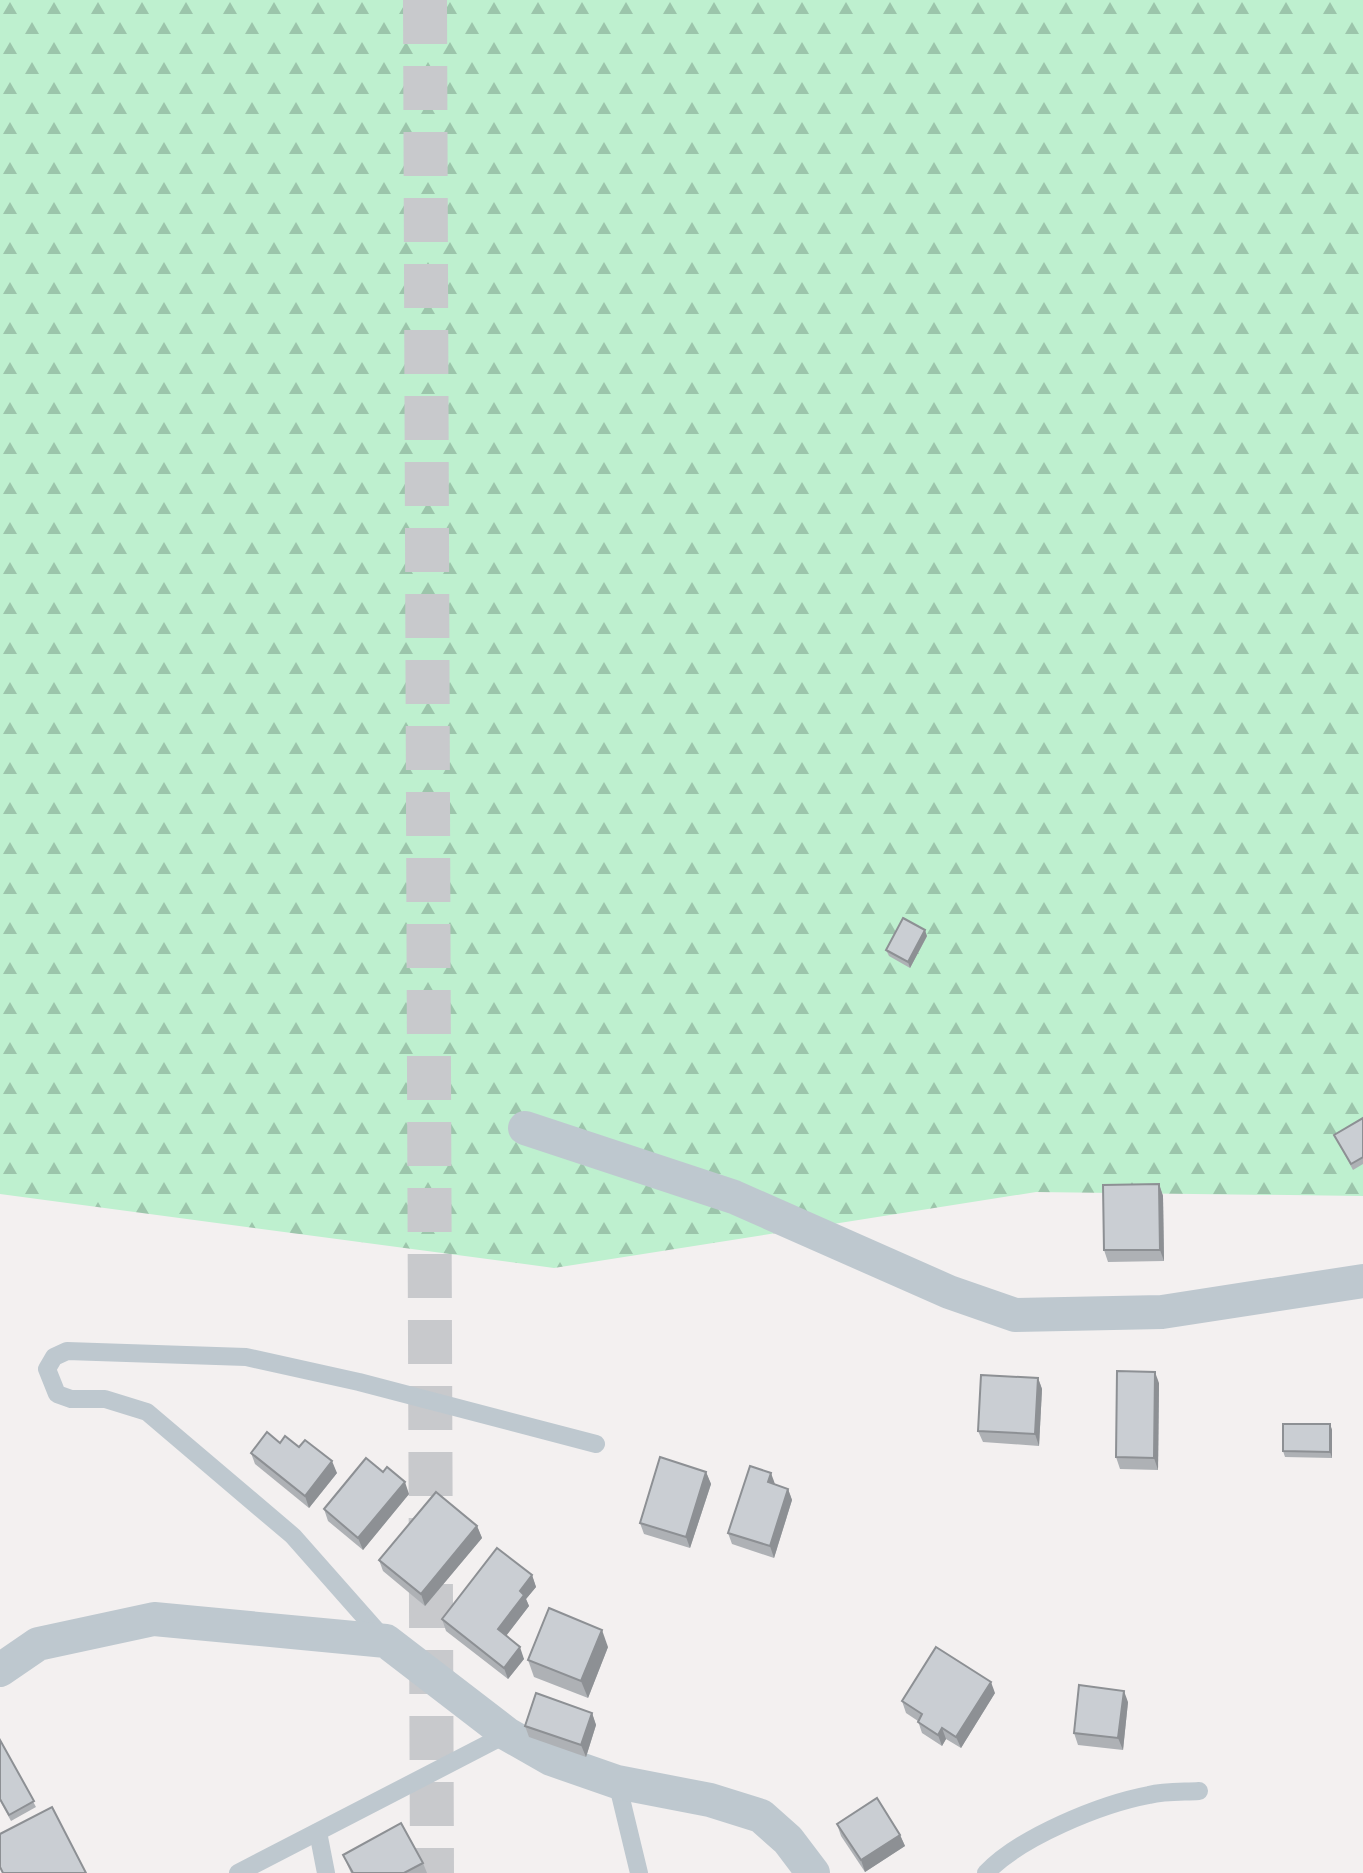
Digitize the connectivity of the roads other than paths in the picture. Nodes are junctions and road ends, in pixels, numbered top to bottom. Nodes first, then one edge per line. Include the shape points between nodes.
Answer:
1 (525, 1128) dead end
2 (1363, 1281) edge
3 (596, 1444) dead end
4 (386, 1641) junction
5 (0, 1670) edge
6 (507, 1734) junction
7 (617, 1782) junction
8 (1199, 1791) dead end
9 (318, 1832) junction
10 (238, 1873) edge
11 (326, 1873) edge
12 (639, 1873) edge
13 (813, 1873) edge
14 (986, 1873) edge

1 - 2 street via 734,1197 949,1292 1015,1315 1162,1312
3 - 4 lane via 246,1357 67,1351 54,1357 47,1369 57,1394 105,1399 147,1412 293,1536
4 - 5 street via 154,1619 38,1644
4 - 6 street
6 - 7 street via 551,1759
6 - 9 lane
7 - 12 lane
7 - 13 street via 761,1816
8 - 14 lane via 1149,1794 1098,1810 1044,1833
9 - 10 lane
9 - 11 lane

